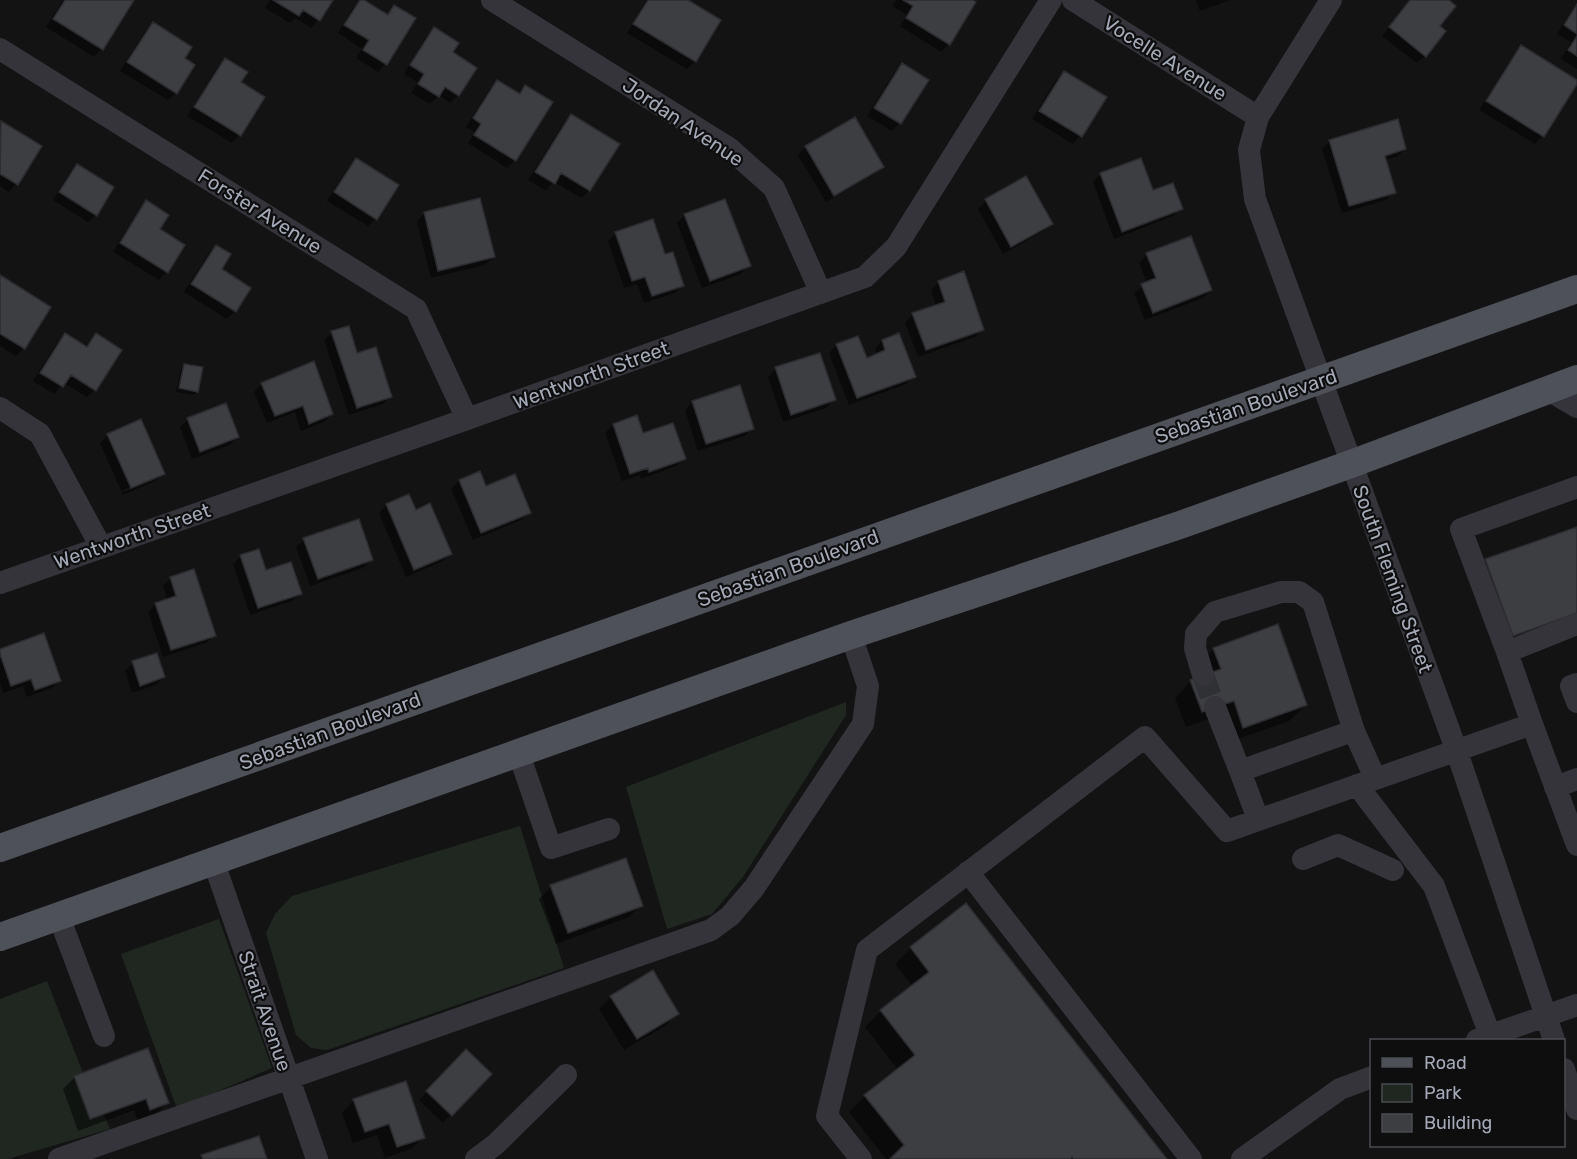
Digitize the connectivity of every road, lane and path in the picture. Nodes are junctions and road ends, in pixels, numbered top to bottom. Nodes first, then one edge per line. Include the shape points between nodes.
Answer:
1 (492, 0) edge
2 (1051, 0) edge
3 (1073, 0) edge
4 (1332, 0) edge
5 (0, 49) edge
6 (1258, 117) junction
7 (1577, 289) edge
8 (821, 293) junction
9 (1577, 379) edge
10 (1320, 380) junction
11 (1548, 390) junction
12 (1577, 407) edge
13 (0, 408) edge
14 (467, 419) junction
15 (1351, 464) junction
16 (1577, 487) edge
17 (101, 547) junction
18 (0, 583) edge
19 (1577, 624) edge
20 (851, 635) junction
21 (1507, 652) junction
22 (1203, 675) tunnel mouth
23 (1577, 684) edge
24 (1577, 702) edge
25 (1215, 708) tunnel mouth
26 (1532, 724) junction
27 (1354, 731) junction
28 (1456, 749) junction
29 (519, 754) junction
30 (1240, 771) junction
31 (1577, 779) edge
32 (1366, 782) junction
33 (1555, 787) junction
34 (1258, 819) junction
35 (609, 829) dead end
36 (1577, 845) edge
37 (0, 848) edge
38 (1303, 859) dead end
39 (214, 863) junction
40 (1393, 870) dead end
41 (968, 872) junction
42 (59, 916) junction
43 (0, 937) edge
44 (1577, 1005) edge
45 (1545, 1016) junction
46 (104, 1036) dead end
47 (1483, 1038) edge
48 (1553, 1039) edge
49 (566, 1075) dead end
50 (1565, 1075) edge
51 (1370, 1077) edge
52 (289, 1079) junction
53 (1577, 1109) edge
54 (58, 1159) edge
55 (316, 1159) edge
56 (476, 1159) edge
57 (861, 1159) edge
58 (1191, 1159) edge
59 (1242, 1159) edge

1 - 8 street, Jordan Avenue via 729,148 774,188
2 - 8 street, Wentworth Street via 896,248 865,277
3 - 6 street, Vocelle Avenue
4 - 6 street, South Fleming Street
5 - 14 street, Forster Avenue via 416,309
6 - 10 street, South Fleming Street via 1250,150 1254,199
7 - 10 main road, Sebastian Boulevard
8 - 14 street, Wentworth Street
9 - 11 main road
10 - 15 street, South Fleming Street
10 - 37 main road, Sebastian Boulevard
11 - 12 street
11 - 15 main road
13 - 17 street via 40,434
14 - 17 street, Wentworth Street
15 - 20 main road
15 - 28 street, South Fleming Street
16 - 21 street via 1461,529
17 - 18 street, Wentworth Street
19 - 21 street
20 - 29 main road
20 - 52 street via 868,686 863,724 754,888 730,916 711,930
21 - 26 street
22 - 27 street via 1195,648 1196,634 1215,612 1281,592 1299,592 1313,602
23 - 24 street via 1571,686
25 - 30 street
26 - 28 street
26 - 33 street
27 - 30 street
27 - 32 street
28 - 32 street
28 - 45 street, South Fleming Street
29 - 35 street via 551,848
29 - 39 main road
30 - 34 street
31 - 33 street
32 - 34 street
32 - 47 street via 1434,886
33 - 36 street
34 - 41 street via 1227,831 1145,737
38 - 40 street via 1338,845
39 - 42 main road
39 - 52 street, Strait Avenue
41 - 57 street via 867,950 827,1116
41 - 58 street
42 - 43 main road
42 - 46 street
44 - 45 street
45 - 47 street
45 - 48 street, South Fleming Street
49 - 56 street
50 - 53 street
51 - 59 street via 1340,1089
52 - 54 street
52 - 55 street, Strait Avenue

